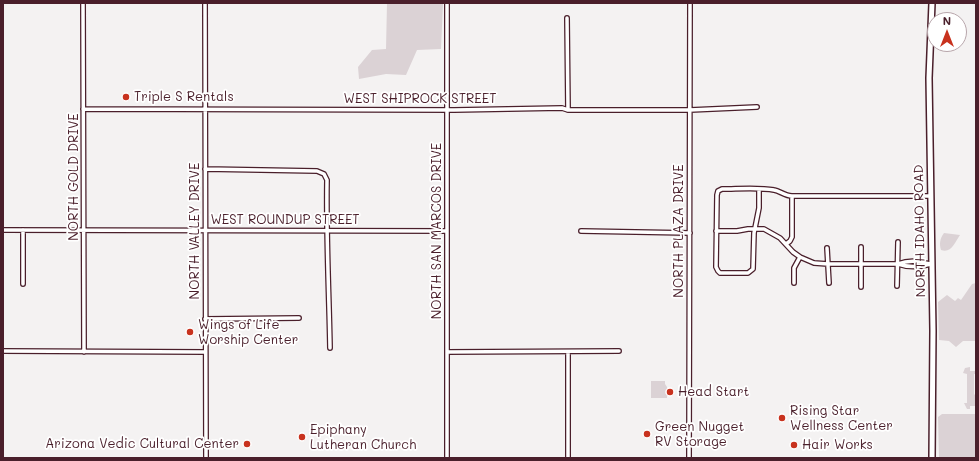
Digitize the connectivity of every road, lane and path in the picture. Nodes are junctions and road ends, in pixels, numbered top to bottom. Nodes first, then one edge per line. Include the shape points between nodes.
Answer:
1 (83, 3) edge
2 (205, 3) edge
3 (447, 3) edge
4 (690, 3) edge
5 (932, 3) edge
6 (567, 18) dead end
7 (757, 107) dead end
8 (83, 109) junction
9 (205, 109) junction
10 (447, 110) junction
11 (568, 110) junction
12 (690, 110) junction
13 (205, 169) junction
14 (759, 189) junction
15 (792, 196) junction
16 (930, 196) junction
17 (755, 228) junction
18 (3, 230) edge
19 (23, 230) junction
20 (84, 230) junction
21 (205, 230) junction
22 (326, 230) junction
23 (447, 231) junction
24 (581, 231) dead end
25 (716, 231) junction
26 (690, 233) junction
27 (898, 242) dead end
28 (786, 244) junction
29 (861, 247) dead end
30 (827, 248) dead end
31 (800, 257) junction
32 (828, 264) junction
33 (861, 264) junction
34 (898, 264) junction
35 (931, 264) junction
36 (794, 283) dead end
37 (829, 283) dead end
38 (23, 284) dead end
39 (897, 286) dead end
40 (861, 287) dead end
41 (299, 318) dead end
42 (205, 319) junction
43 (330, 348) dead end
44 (3, 351) edge
45 (619, 351) dead end
46 (84, 352) junction
47 (205, 352) junction
48 (447, 352) junction
49 (568, 352) junction
50 (206, 458) edge
51 (447, 458) edge
52 (568, 458) edge
53 (689, 458) edge
54 (932, 458) edge

1 - 8 street, NORTH GOLD DRIVE
2 - 9 street, NORTH VALLEY DRIVE
3 - 10 street, NORTH SAN MARCOS DRIVE
4 - 12 street, NORTH PLAZA DRIVE
5 - 16 street, NORTH IDAHO ROAD
6 - 11 street
7 - 12 street, WEST SHIPROCK STREET
8 - 9 street, WEST SHIPROCK STREET
8 - 20 street, NORTH GOLD DRIVE
9 - 10 street, WEST SHIPROCK STREET
9 - 13 street, NORTH VALLEY DRIVE
10 - 11 street, WEST SHIPROCK STREET
10 - 23 street, NORTH SAN MARCOS DRIVE
11 - 12 street, WEST SHIPROCK STREET
12 - 26 street, NORTH PLAZA DRIVE
13 - 21 street, NORTH VALLEY DRIVE
13 - 22 street via 317,171 324,174 327,180
14 - 15 street via 774,190
14 - 17 street
14 - 25 street via 718,191
15 - 16 street
15 - 28 street via 792,237
16 - 35 street, NORTH IDAHO ROAD
17 - 25 street
17 - 25 street via 754,267 748,273 720,274 716,267
17 - 28 street via 772,232
18 - 19 street, WEST ROUNDUP STREET
19 - 20 street, WEST ROUNDUP STREET
19 - 38 street
20 - 21 street, WEST ROUNDUP STREET
20 - 46 street, NORTH GOLD DRIVE
21 - 22 street, WEST ROUNDUP STREET
21 - 42 street, NORTH VALLEY DRIVE
22 - 23 street, WEST ROUNDUP STREET
22 - 43 street
23 - 48 street, NORTH SAN MARCOS DRIVE
24 - 26 street
26 - 53 street, NORTH PLAZA DRIVE
27 - 34 street
28 - 31 street
29 - 33 street
30 - 32 street
31 - 32 street via 814,263
31 - 36 street via 794,268
32 - 33 street
32 - 37 street
33 - 34 street
33 - 40 street
34 - 35 street via 920,261
34 - 39 street
35 - 54 street, NORTH IDAHO ROAD
41 - 42 street
42 - 47 street, NORTH VALLEY DRIVE
44 - 46 street
45 - 49 street
46 - 47 street
47 - 50 street, NORTH VALLEY DRIVE
48 - 49 street
48 - 51 street, NORTH SAN MARCOS DRIVE
49 - 52 street

